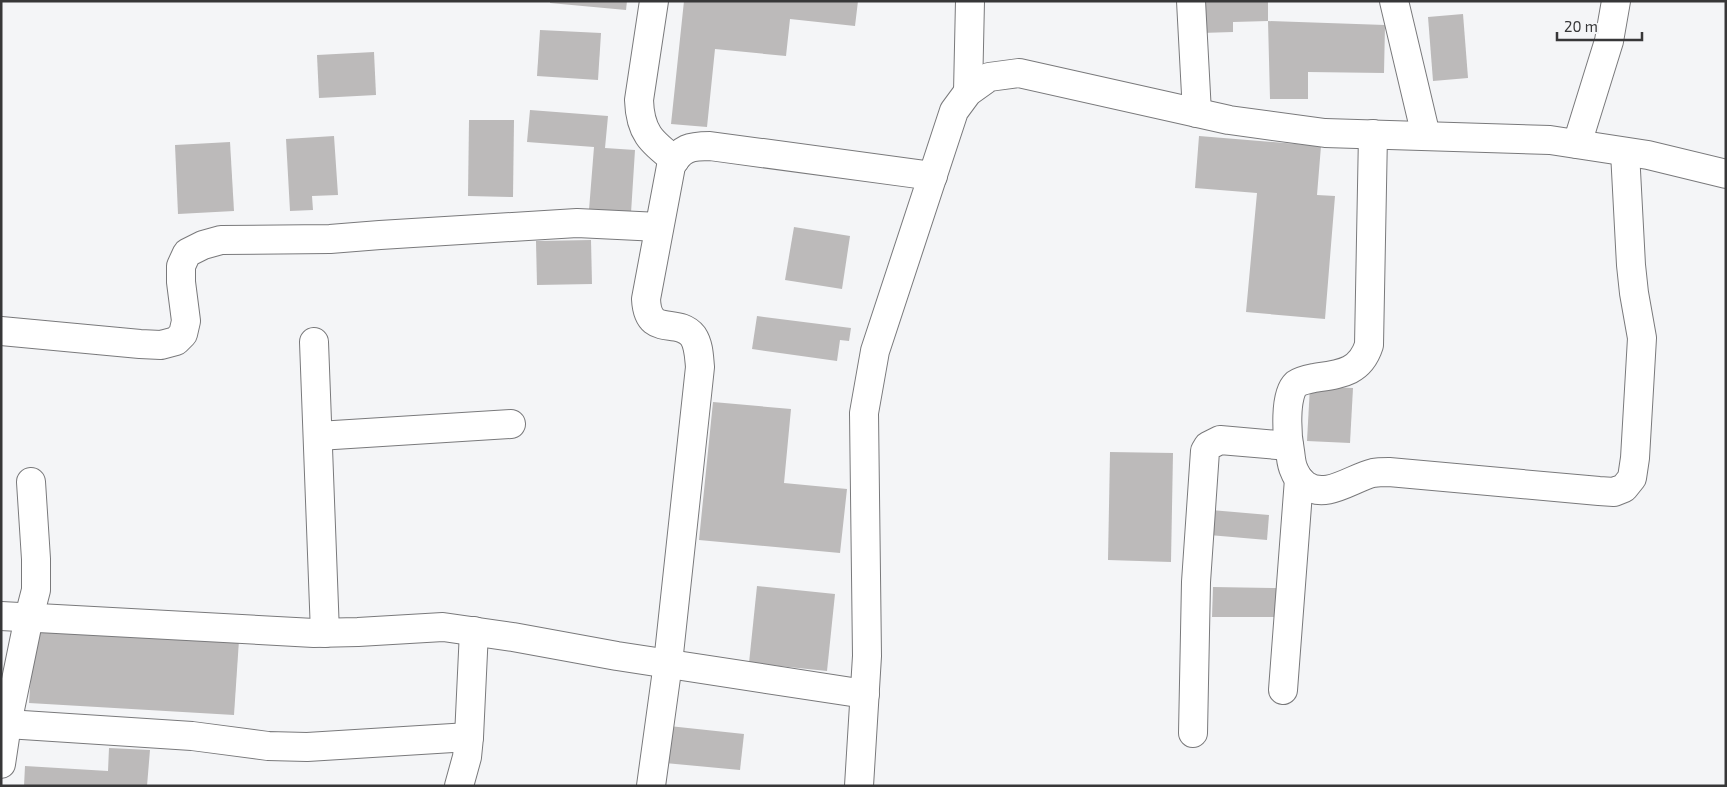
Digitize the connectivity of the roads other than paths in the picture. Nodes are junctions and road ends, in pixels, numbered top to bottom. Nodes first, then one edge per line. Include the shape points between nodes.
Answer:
1 (654, 1) edge
2 (970, 1) edge
3 (1191, 1) edge
4 (1394, 1) edge
5 (1616, 1) edge
6 (968, 92) junction
7 (1197, 112) junction
8 (1373, 134) junction
9 (1426, 136) junction
10 (1577, 144) junction
11 (1625, 152) junction
12 (675, 160) junction
13 (1726, 174) edge
14 (933, 176) junction
15 (659, 227) junction
16 (1, 331) edge
17 (314, 342) dead end
18 (511, 424) dead end
19 (318, 436) junction
20 (1289, 446) junction
21 (1299, 479) junction
22 (31, 482) dead end
23 (1, 616) edge
24 (29, 617) junction
25 (474, 631) junction
26 (325, 632) junction
27 (668, 662) junction
28 (1283, 690) dead end
29 (865, 694) junction
30 (7, 724) junction
31 (1193, 733) dead end
32 (469, 737) junction
33 (1, 764) edge
34 (459, 786) edge
35 (651, 786) edge
36 (859, 786) edge

1 - 12 street via 640,111 642,123 655,145
2 - 6 street
3 - 7 street
4 - 9 street
5 - 10 street via 1609,40
6 - 7 street via 989,77 1019,73
6 - 14 street via 954,112
7 - 8 street via 1229,120 1325,133
8 - 9 street
8 - 20 street via 1369,345 1365,358 1356,366 1339,374 1297,383 1287,411
9 - 10 street via 1550,140
10 - 11 street
11 - 13 street
11 - 21 street via 1631,265 1642,338 1635,458 1632,478 1624,488 1599,492 1375,472 1316,491
12 - 14 street via 679,153 694,146 710,146
12 - 15 street
14 - 29 street via 875,352 864,413
15 - 16 street via 577,223 330,239 221,240 187,253 181,266 186,321 183,334 176,341 161,345 140,344
15 - 27 street via 646,309 656,322 685,330 693,336 700,367
17 - 19 street
18 - 19 street
19 - 26 street
20 - 21 street
20 - 31 street via 1220,440 1208,446 1206,451 1196,582
21 - 28 street
22 - 24 street via 36,590
23 - 24 street
24 - 26 street
24 - 30 street
25 - 26 street via 443,627
25 - 27 street
25 - 32 street
27 - 29 street
27 - 35 street
29 - 36 street
30 - 32 street via 192,736 297,747
30 - 33 street
32 - 34 street

